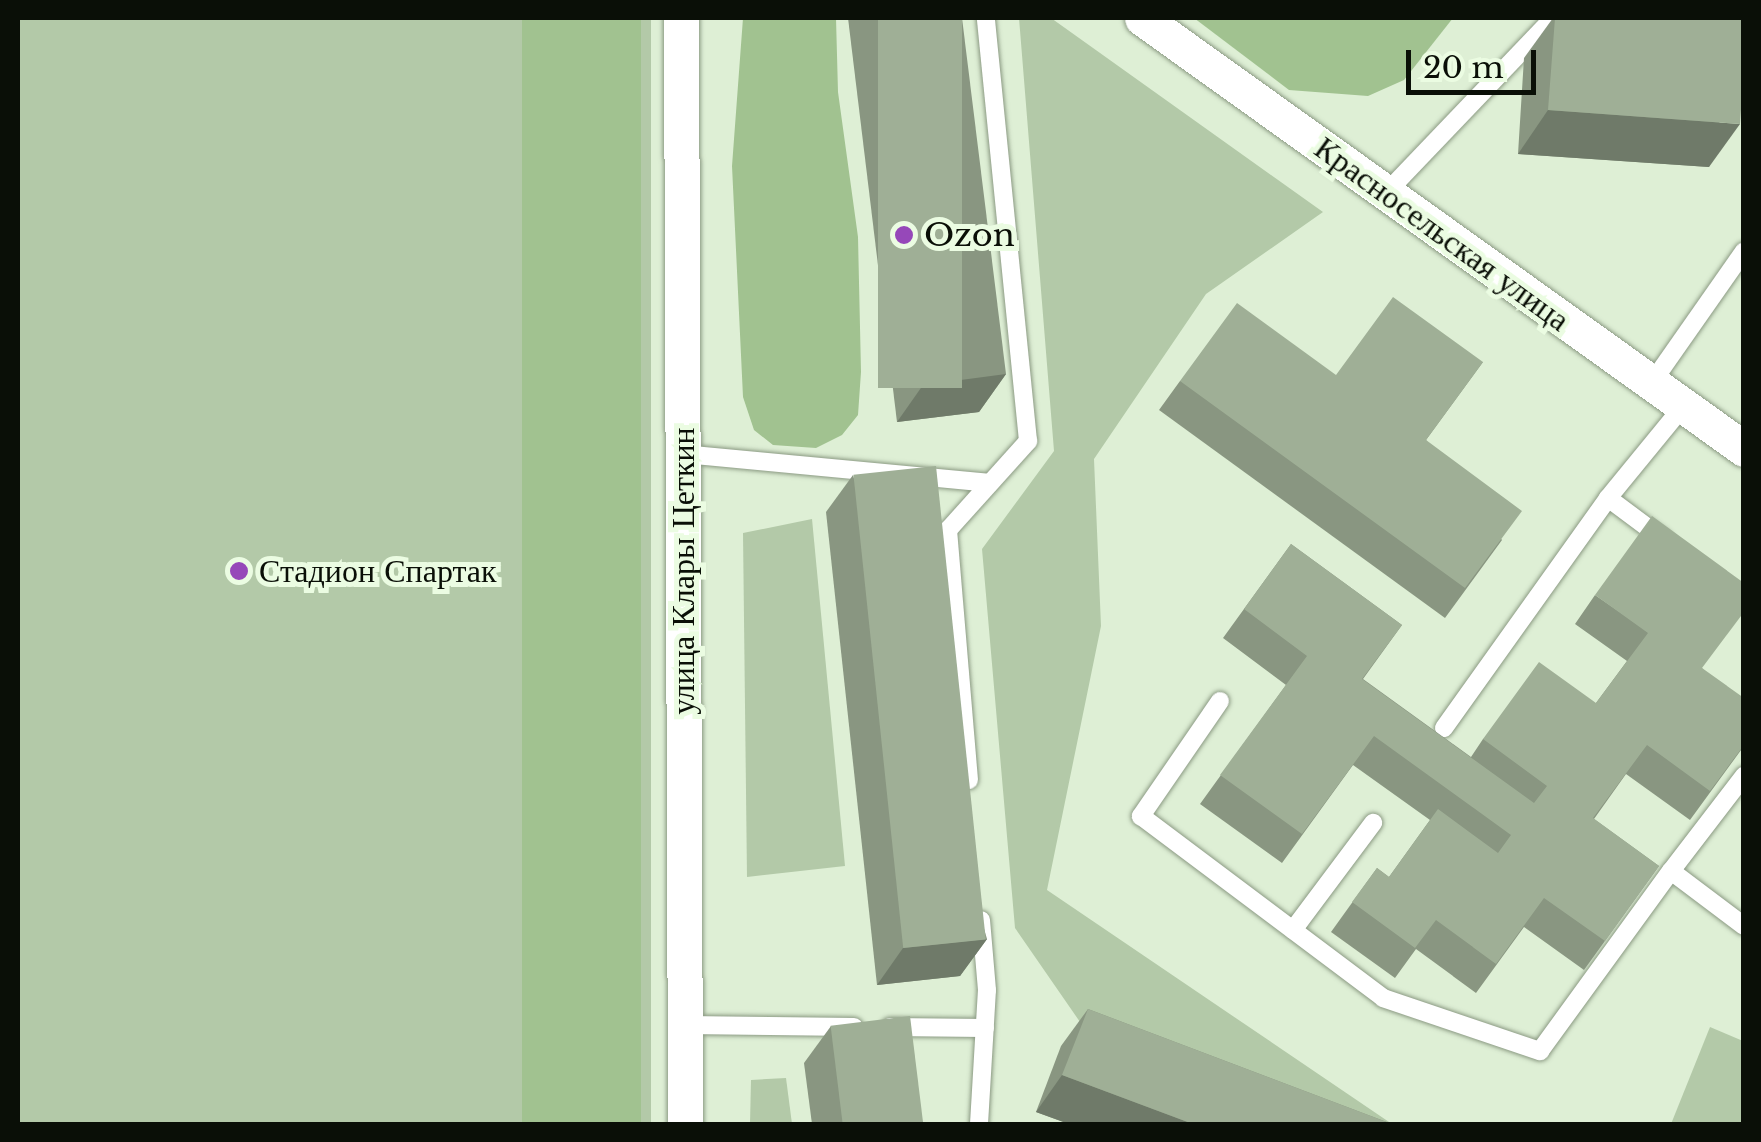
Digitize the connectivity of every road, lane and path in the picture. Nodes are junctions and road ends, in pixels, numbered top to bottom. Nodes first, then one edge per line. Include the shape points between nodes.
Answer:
1 (681, 18) edge
2 (986, 18) edge
3 (1142, 18) edge
4 (1554, 18) edge
5 (1386, 193) junction
6 (1744, 250) edge
7 (1651, 384) junction
8 (1684, 405) junction
9 (1744, 449) edge
10 (683, 454) junction
11 (990, 483) junction
12 (1608, 498) junction
13 (1683, 554) edge
14 (1220, 701) dead end
15 (1444, 728) dead end
16 (1744, 776) edge
17 (971, 798) edge
18 (1373, 823) dead end
19 (1671, 871) junction
20 (979, 894) edge
21 (1744, 926) edge
22 (1293, 930) junction
23 (685, 1026) junction
24 (985, 1028) junction
25 (685, 1124) edge
26 (979, 1124) edge

1 - 10 street, улица Клары Цеткин
2 - 11 lane via 1028,441
3 - 5 street, Красносельская улица
4 - 5 lane
5 - 7 street, Красносельская улица
6 - 7 lane
7 - 8 street, Красносельская улица
8 - 9 street, Красносельская улица
8 - 12 lane
10 - 11 lane
10 - 23 street, улица Клары Цеткин
11 - 17 lane via 948,530
12 - 13 lane
12 - 15 lane
14 - 22 lane via 1141,816
16 - 19 lane
18 - 22 lane
19 - 21 lane
19 - 22 lane via 1540,1051 1383,998
20 - 24 lane
23 - 24 lane
23 - 25 street, улица Клары Цеткин
24 - 26 lane

